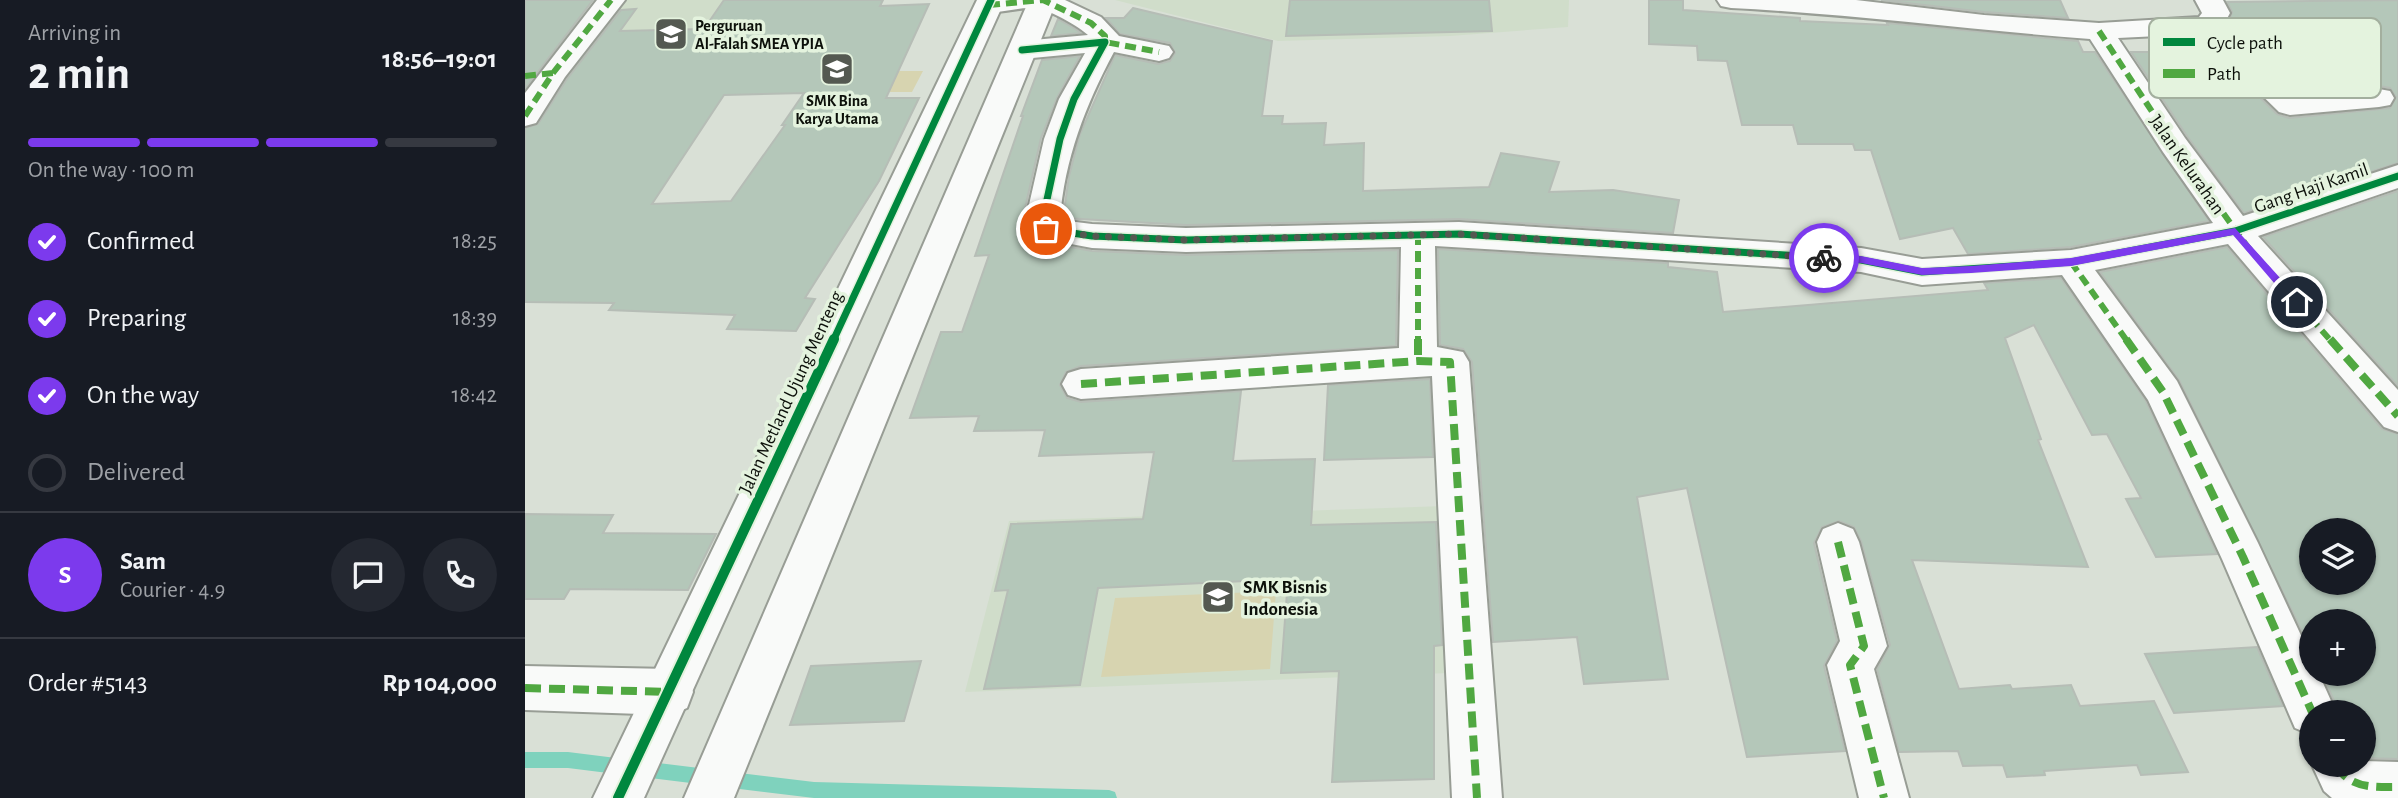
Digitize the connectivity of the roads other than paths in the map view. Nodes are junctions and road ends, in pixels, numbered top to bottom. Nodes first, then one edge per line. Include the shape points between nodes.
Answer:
1 (611, 0) edge
2 (1043, 0) edge
3 (1731, 0) edge
4 (990, 3) edge
5 (2207, 13) edge
6 (2177, 18) edge
7 (2149, 23) edge
8 (2099, 31) junction
9 (1105, 42) junction
10 (1022, 50) junction
11 (1159, 52) dead end
12 (539, 75) edge
13 (2284, 98) edge
14 (2379, 98) dead end
15 (525, 116) edge
16 (2398, 176) edge
17 (2235, 231) junction
18 (1418, 234) junction
19 (2071, 262) junction
20 (1418, 361) junction
21 (1081, 384) dead end
22 (2398, 416) edge
23 (1838, 542) dead end
24 (525, 688) edge
25 (667, 699) junction
26 (2307, 700) edge
27 (2343, 777) edge
28 (1475, 779) edge
29 (2398, 787) edge
30 (618, 798) edge
31 (709, 798) edge
32 (1884, 798) edge

1 - 12 street
2 - 4 street
2 - 9 street via 1091,23 1105,36
2 - 10 street
3 - 8 street
4 - 25 street, Jalan Metland Ujung Menteng
5 - 6 street
7 - 8 street
8 - 17 street, Jalan Kelurahan
9 - 10 street
9 - 11 street
9 - 18 street, Gang Haji Kamil via 1060,139 1043,218 1046,229 1185,240
10 - 31 street
12 - 15 street
13 - 14 street via 2290,105
16 - 17 street, Gang Haji Kamil
17 - 19 street, Gang Haji Kamil
17 - 22 street, Jalan Kelurahan
18 - 19 street, Gang Haji Kamil via 1861,260 1922,272
18 - 20 street
19 - 26 street via 2163,392
20 - 21 street
20 - 28 street via 1452,364
23 - 32 street via 1864,646 1850,664
24 - 25 street
25 - 30 street, Jalan Metland Ujung Menteng
27 - 29 street via 2363,787

